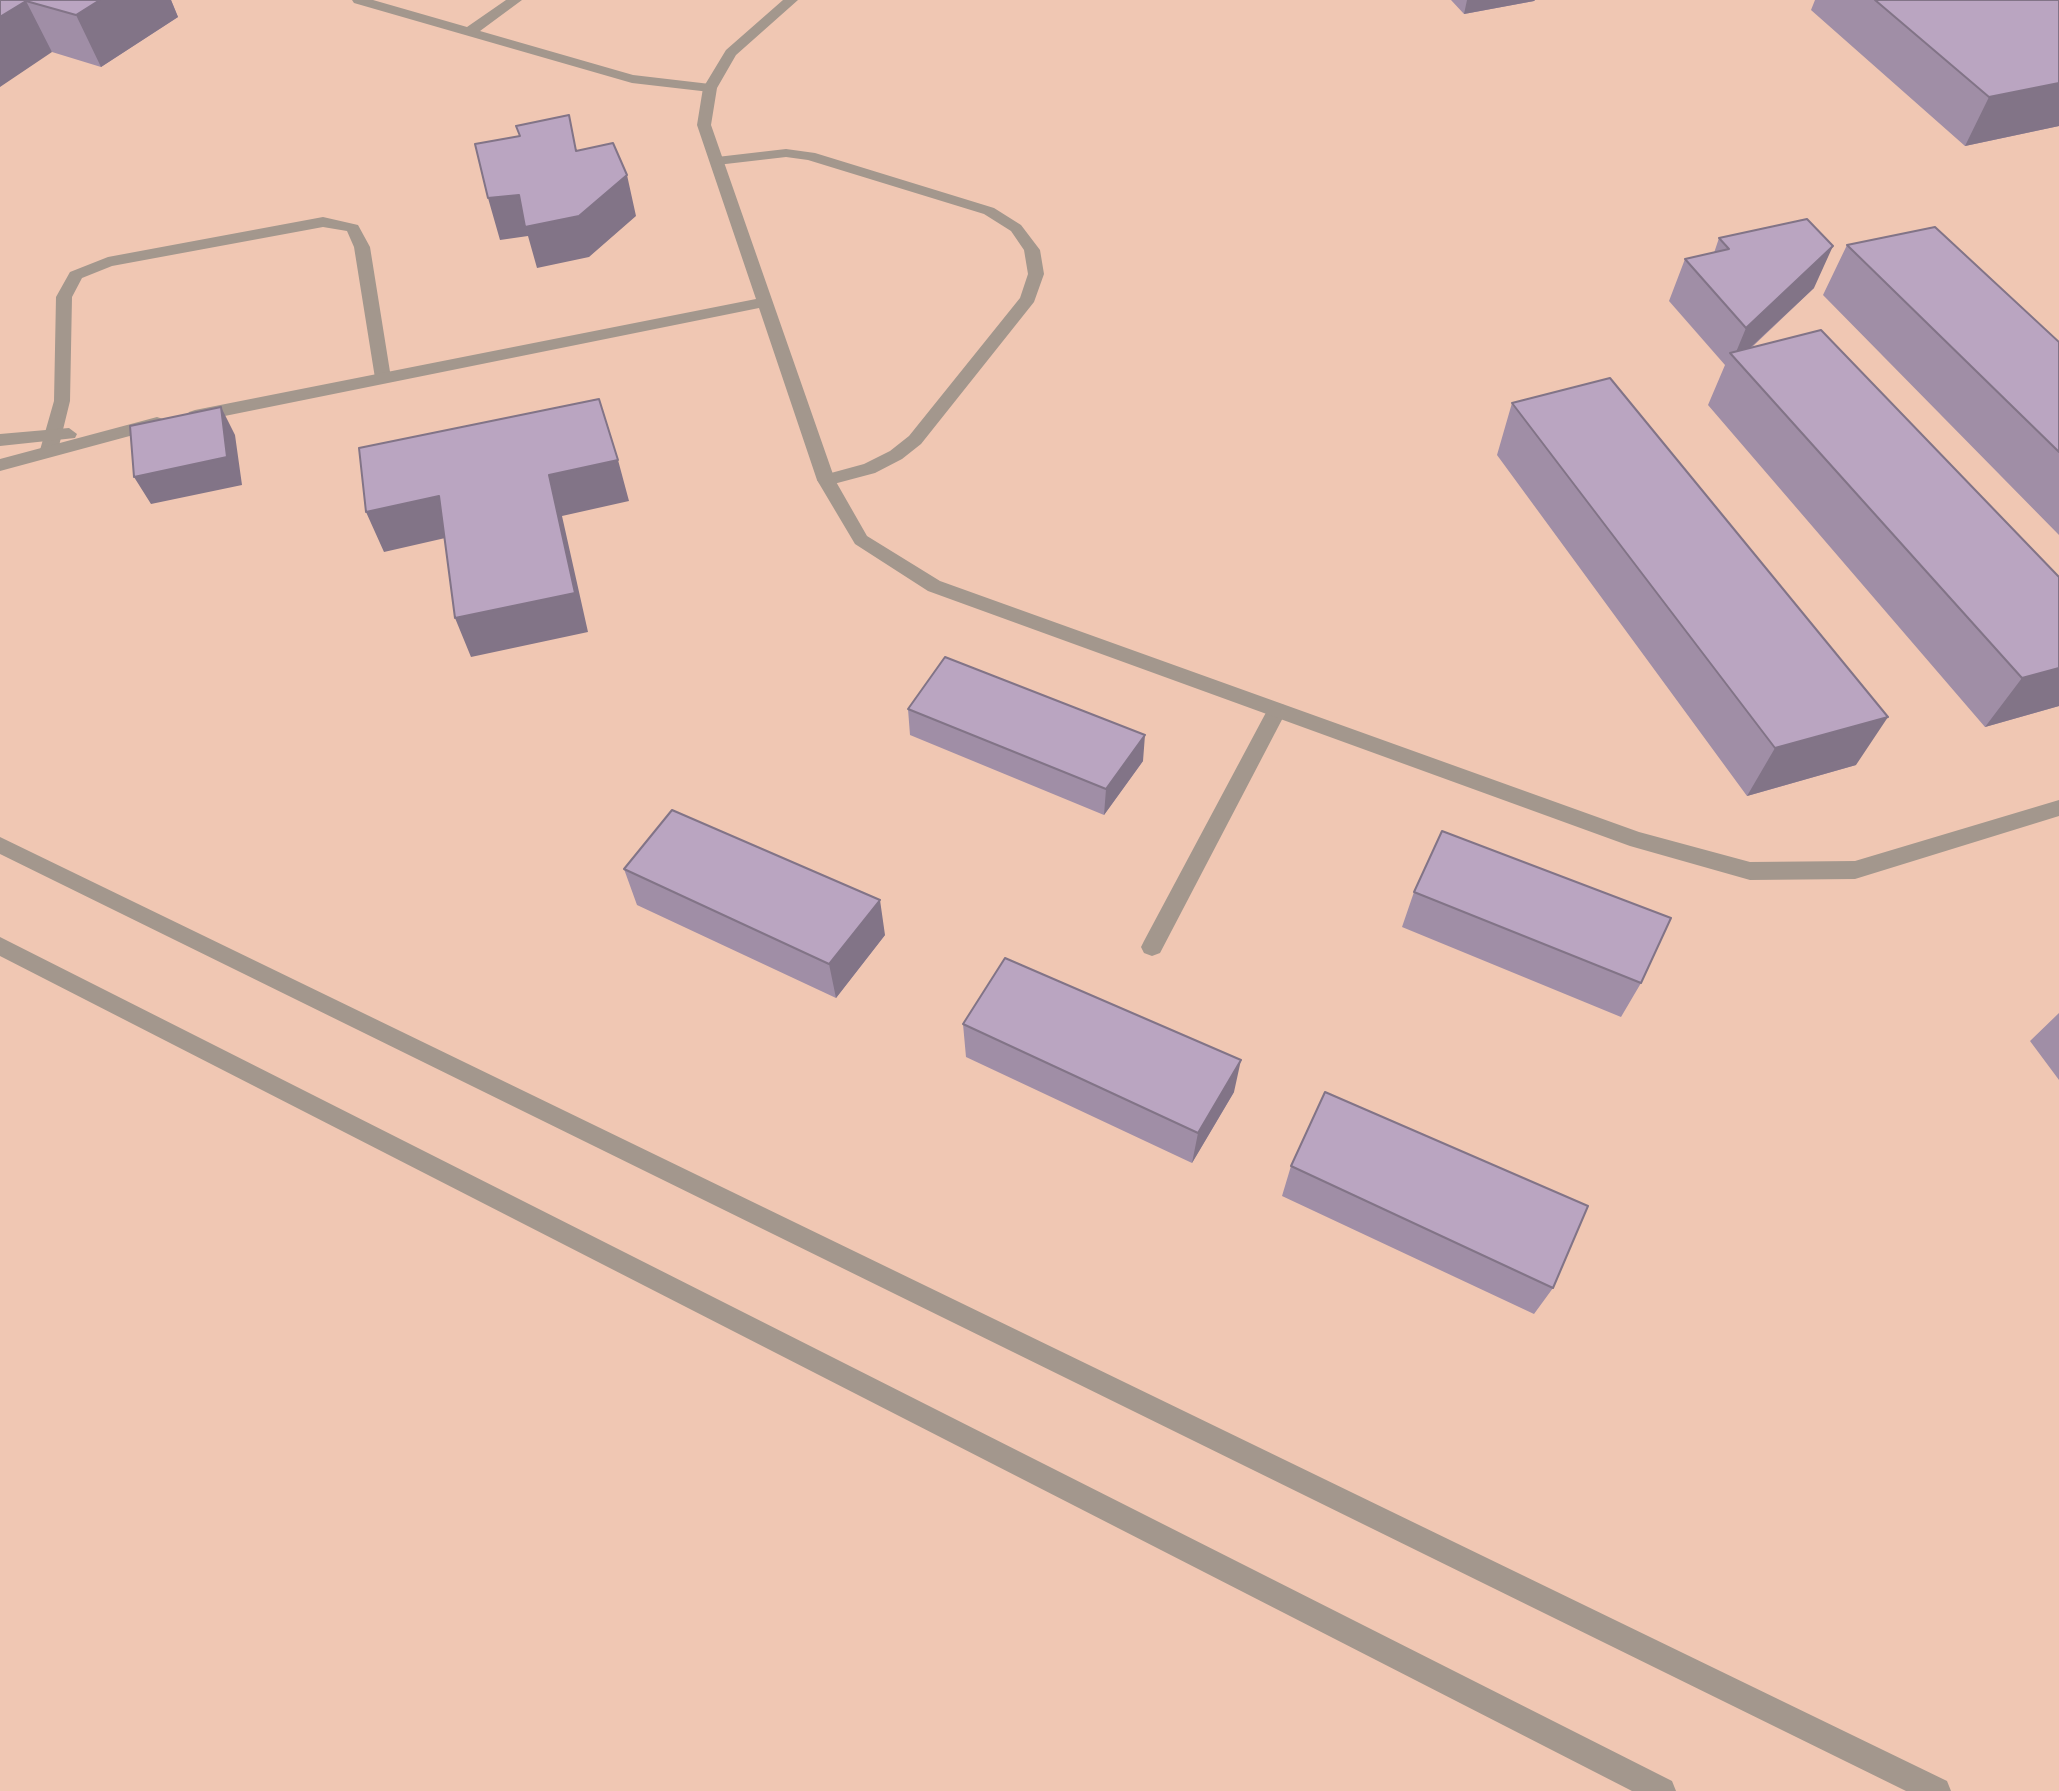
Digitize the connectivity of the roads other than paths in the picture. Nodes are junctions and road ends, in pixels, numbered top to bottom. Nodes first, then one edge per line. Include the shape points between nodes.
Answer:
1 (359, 0) edge
2 (515, 0) edge
3 (791, 0) edge
4 (469, 32) junction
5 (710, 88) junction
6 (716, 161) junction
7 (764, 302) junction
8 (383, 378) junction
9 (0, 440) edge
10 (51, 443) junction
11 (0, 465) edge
12 (826, 480) junction
13 (1277, 710) junction
14 (2059, 808) edge
15 (0, 845) edge
16 (0, 946) edge
17 (1152, 947) dead end
18 (1662, 1791) edge
19 (1937, 1791) edge

1 - 4 street
2 - 4 street
3 - 5 street via 732,53
4 - 5 street via 632,79
5 - 6 street via 704,125
6 - 7 street
6 - 12 street via 760,155 810,156 989,211 1016,228 1032,250 1036,274 1028,299 915,440 869,469
7 - 8 street
7 - 12 street
8 - 10 street
8 - 10 street via 362,247 353,228 323,222 108,262 76,275 64,297 62,401
9 - 10 street
10 - 11 street
12 - 13 street via 861,540 933,586
13 - 14 street via 1637,840 1750,871 1855,870
13 - 17 street
15 - 19 street
16 - 18 street

